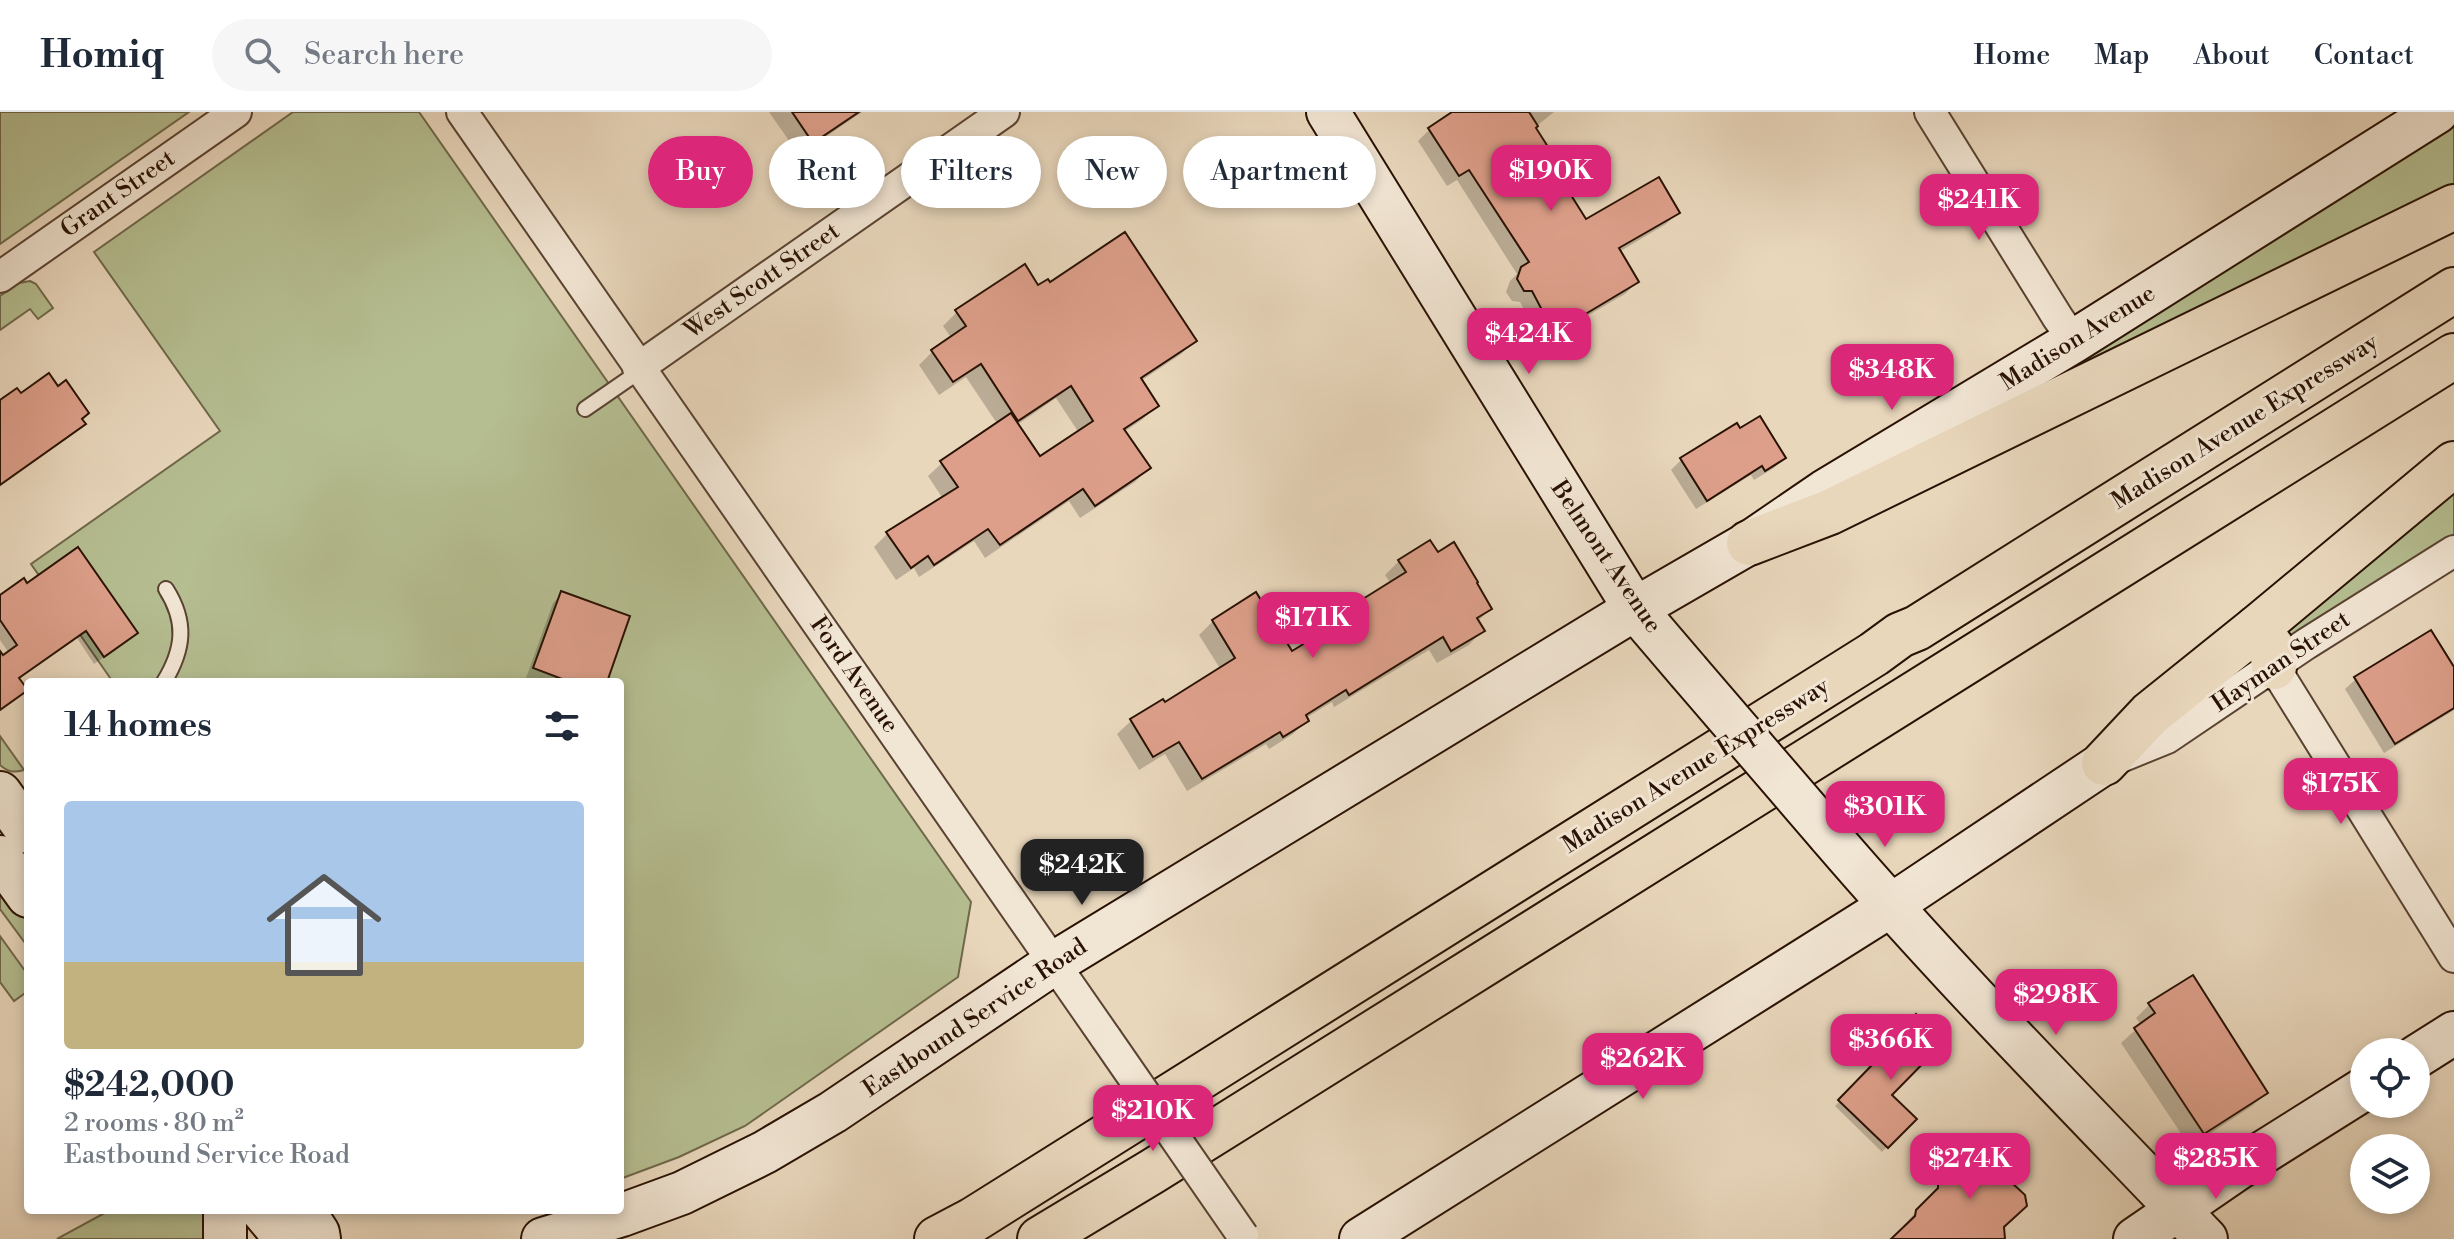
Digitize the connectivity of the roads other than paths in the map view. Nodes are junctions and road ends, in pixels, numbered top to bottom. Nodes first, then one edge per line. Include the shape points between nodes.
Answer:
1 (236, 112) edge
2 (462, 112) edge
3 (1004, 112) edge
4 (1328, 112) edge
5 (1930, 112) edge
6 (2437, 112) edge
7 (2454, 207) edge
8 (0, 277) edge
9 (2454, 290) edge
10 (2074, 341) junction
11 (2454, 356) edge
12 (639, 369) junction
13 (585, 409) dead end
14 (2454, 464) edge
15 (1749, 543) junction
16 (2454, 551) edge
17 (166, 589) dead end
18 (1635, 609) junction
19 (2265, 648) junction
20 (166, 678) edge
21 (2104, 763) joint
22 (0, 857) edge
23 (24, 890) edge
24 (1890, 906) junction
25 (2454, 957) edge
26 (1054, 963) junction
27 (2454, 1033) edge
28 (2430, 1048) edge
29 (2350, 1098) edge
30 (2178, 1209) junction
31 (225, 1214) edge
32 (265, 1214) edge
33 (306, 1214) edge
34 (1244, 1238) edge
35 (225, 1239) edge
36 (286, 1239) edge
37 (319, 1239) edge
38 (543, 1239) edge
39 (937, 1239) edge
40 (1040, 1239) edge
41 (1361, 1239) edge
42 (2135, 1239) edge
43 (2206, 1239) edge

1 - 8 street, Grant Street
2 - 12 street, Ford Avenue
3 - 12 street, West Scott Street
4 - 18 main road, Belmont Avenue
5 - 10 street
6 - 10 main road, Madison Avenue
7 - 15 highway via 1830,512
9 - 39 highway, Madison Avenue Expressway
10 - 15 main road, Madison Avenue via 1825,491
11 - 40 highway
12 - 13 lane
12 - 26 street, Ford Avenue
14 - 19 highway
15 - 18 main road, Madison Avenue
16 - 19 street, Hayman Street via 2306,644
17 - 20 lane via 181,626 181,647
18 - 24 main road, Belmont Avenue, bridge
18 - 26 main road, Eastbound Service Road
19 - 21 highway via 2150,714
19 - 25 street
21 - 24 main road
22 - 23 main road
24 - 30 main road, Belmont Avenue
24 - 41 main road
26 - 34 street, Ford Avenue, bridge
26 - 38 main road, Eastbound Service Road via 765,1152 682,1193
27 - 28 main road
29 - 30 main road
30 - 42 main road
30 - 43 main road, Belmont Avenue
31 - 35 main road
32 - 36 main road
33 - 37 main road

